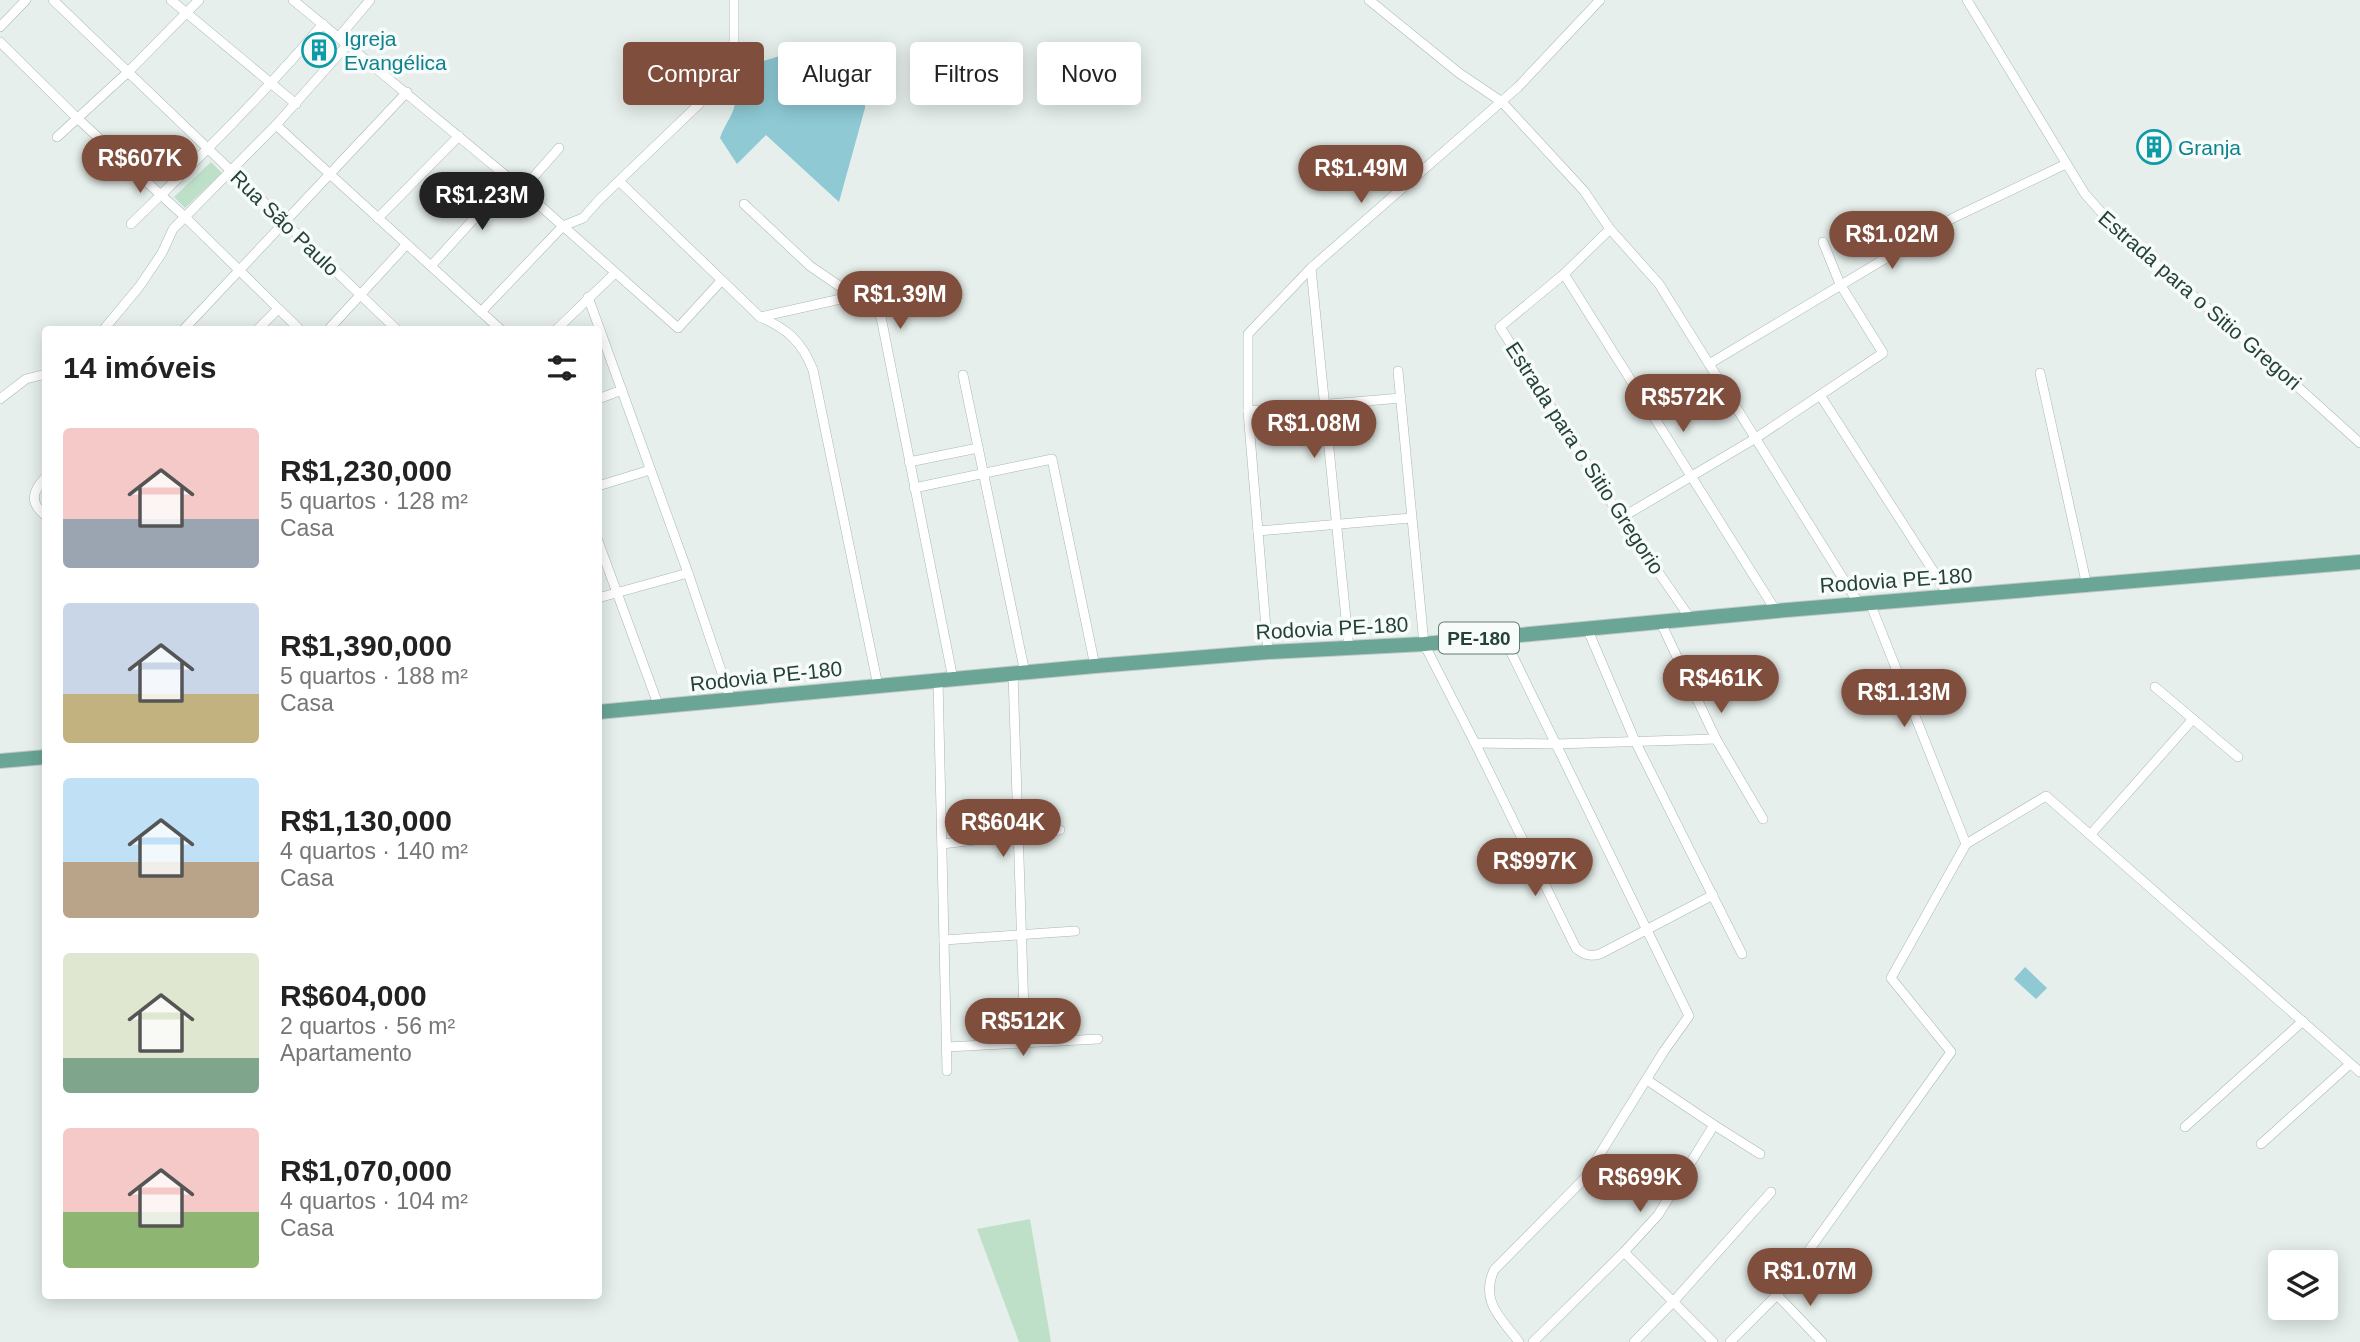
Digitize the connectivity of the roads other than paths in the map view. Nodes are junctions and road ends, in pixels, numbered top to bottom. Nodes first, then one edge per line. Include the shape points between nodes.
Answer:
1 (26, 0) edge
2 (53, 0) edge
3 (170, 0) edge
4 (199, 0) edge
5 (293, 0) edge
6 (370, 0) edge
7 (734, 0) edge
8 (1369, 0) edge
9 (1600, 0) edge
10 (1967, 0) edge
11 (186, 13) junction
12 (323, 24) junction
13 (0, 27) edge
14 (339, 37) junction
15 (0, 42) edge
16 (348, 44) junction
17 (128, 72) junction
18 (272, 84) junction
19 (407, 92) junction
20 (1502, 102) junction
21 (296, 104) junction
22 (77, 118) junction
23 (276, 125) junction
24 (459, 136) junction
25 (58, 137) dead end
26 (559, 148) dead end
27 (210, 149) junction
28 (2066, 164) junction
29 (232, 170) junction
30 (330, 173) junction
31 (510, 178) junction
32 (620, 182) junction
33 (522, 190) junction
34 (161, 194) junction
35 (744, 204) dead end
36 (185, 217) junction
37 (378, 218) junction
38 (285, 221) junction
39 (131, 224) dead end
40 (563, 226) junction
41 (1610, 229) junction
42 (1823, 242) dead end
43 (406, 245) junction
44 (431, 266) junction
45 (1311, 268) junction
46 (239, 271) junction
47 (615, 272) junction
48 (1564, 274) junction
49 (721, 281) junction
50 (1840, 284) junction
51 (360, 296) junction
52 (854, 296) junction
53 (588, 297) junction
54 (278, 309) junction
55 (481, 312) junction
56 (760, 317) junction
57 (106, 326) edge
58 (187, 326) edge
59 (261, 326) edge
60 (296, 326) edge
61 (332, 326) edge
62 (393, 326) edge
63 (497, 326) edge
64 (560, 326) edge
65 (599, 326) edge
66 (602, 335) edge
67 (1709, 364) junction
68 (1398, 371) dead end
69 (2040, 373) dead end
70 (963, 374) dead end
71 (42, 375) edge
72 (622, 390) junction
73 (1821, 395) junction
74 (602, 398) edge
75 (1401, 398) junction
76 (0, 399) edge
77 (1323, 404) junction
78 (1248, 411) junction
79 (1756, 438) junction
80 (2360, 443) edge
81 (978, 448) junction
82 (909, 462) junction
83 (650, 470) junction
84 (982, 473) junction
85 (1692, 475) junction
86 (42, 481) edge
87 (602, 485) edge
88 (914, 488) junction
89 (42, 512) edge
90 (1621, 517) junction
91 (1411, 519) junction
92 (1336, 526) junction
93 (1258, 531) junction
94 (602, 552) edge
95 (2360, 562) edge
96 (688, 573) junction
97 (2087, 586) junction
98 (618, 593) junction
99 (602, 597) edge
100 (1950, 597) junction
101 (1864, 603) junction
102 (1776, 611) junction
103 (1690, 618) junction
104 (1660, 621) junction
105 (1587, 628) junction
106 (1503, 636) junction
107 (1424, 644) junction
108 (1349, 649) junction
109 (1268, 652) junction
110 (1095, 666) junction
111 (1019, 673) junction
112 (953, 679) junction
113 (937, 680) junction
114 (878, 686) junction
115 (2155, 687) dead end
116 (731, 700) junction
117 (659, 707) junction
118 (602, 712) edge
119 (2193, 719) junction
120 (1716, 739) junction
121 (1635, 741) junction
122 (1475, 743) junction
123 (1555, 744) junction
124 (42, 757) edge
125 (2238, 757) dead end
126 (0, 761) edge
127 (1763, 819) dead end
128 (1060, 830) dead end
129 (1017, 834) junction
130 (2091, 834) junction
131 (1966, 844) junction
132 (942, 845) junction
133 (1713, 895) junction
134 (1647, 930) junction
135 (1075, 931) dead end
136 (1021, 934) junction
137 (944, 940) junction
138 (1742, 954) dead end
139 (2303, 1021) junction
140 (1098, 1039) dead end
141 (1025, 1043) junction
142 (947, 1047) junction
143 (2350, 1064) junction
144 (947, 1072) dead end
145 (2360, 1072) edge
146 (1647, 1080) junction
147 (1714, 1125) junction
148 (2185, 1127) dead end
149 (2261, 1144) dead end
150 (1760, 1154) dead end
151 (1771, 1192) dead end
152 (1625, 1252) junction
153 (1777, 1295) junction
154 (1674, 1301) junction
155 (1519, 1342) edge
156 (1533, 1342) edge
157 (1634, 1342) edge
158 (1713, 1342) edge
159 (1730, 1342) edge
160 (1822, 1342) edge

1 - 13 street
2 - 17 street, Rua São Paulo
3 - 11 street
4 - 11 street
5 - 12 street
6 - 14 street
7 - 32 street via 734,41 723,77
8 - 20 street via 1449,66
9 - 20 street
10 - 28 street, Estrada para o Sitio Gregori
11 - 17 street
11 - 18 street
12 - 14 street
12 - 18 street
14 - 16 street
15 - 22 street
16 - 19 street
16 - 21 street
17 - 22 street
17 - 27 street, Rua São Paulo
18 - 21 street
18 - 27 street
19 - 24 street
19 - 30 street
20 - 41 street via 1584,191
20 - 45 street
21 - 23 street
22 - 25 street
22 - 34 street
23 - 29 street
23 - 30 street
24 - 31 street
24 - 37 street
26 - 33 street
27 - 29 street, Rua São Paulo
27 - 34 street
28 - 50 street via 1953,218
28 - 80 street, Estrada para o Sitio Gregori via 2117,230
29 - 36 street
29 - 38 street, Rua São Paulo
30 - 37 street
30 - 38 street
31 - 33 street
31 - 44 street
32 - 40 street via 583,218
32 - 49 street
33 - 40 street
34 - 36 street
34 - 39 street
35 - 52 street via 810,266
36 - 46 street
36 - 57 street via 139,287
37 - 43 street
38 - 46 street
38 - 51 street, Rua São Paulo
40 - 47 street
40 - 55 street
41 - 48 street, Estrada para o Sitio Gregorio
41 - 67 street via 1659,284
42 - 50 street
43 - 44 street
43 - 51 street
44 - 55 street
45 - 77 street
45 - 78 street via 1248,334
46 - 54 street
46 - 58 street
47 - 49 street via 678,328
47 - 53 street
48 - 85 street
48 - 90 street, Estrada para o Sitio Gregorio via 1500,327
49 - 56 street
50 - 67 street
50 - 73 street via 1883,353
51 - 61 street
51 - 62 street, Rua São Paulo
52 - 56 street
52 - 82 street via 871,305 883,324
53 - 64 street
53 - 65 street
54 - 59 street
54 - 60 street
55 - 63 street
56 - 114 street via 799,342 813,370
66 - 72 street
67 - 79 street
68 - 75 street
69 - 97 street
70 - 81 street
71 - 76 street via 26,379
72 - 74 street
72 - 83 street
73 - 79 street
73 - 100 street
75 - 77 street
75 - 91 street
77 - 78 street
77 - 92 street
78 - 93 street
79 - 85 street
79 - 101 street
81 - 82 street
81 - 84 street
82 - 88 street
83 - 87 street
83 - 96 street
84 - 88 street
84 - 110 street via 1052,459
84 - 111 street
85 - 90 street
85 - 102 street
86 - 89 street via 33,497
88 - 112 street
90 - 103 street, Estrada para o Sitio Gregorio
91 - 92 street
91 - 107 street
92 - 93 street
92 - 108 street
93 - 109 street
94 - 98 street
95 - 97 main road, Rodovia PE-180 / PE-180
96 - 98 street
96 - 116 street
97 - 100 main road, Rodovia PE-180 / PE-180
98 - 99 street
98 - 117 street
100 - 101 main road, Rodovia PE-180 / PE-180
101 - 102 main road, Rodovia PE-180 / PE-180
101 - 131 street
102 - 103 main road, Rodovia PE-180 / PE-180
103 - 104 main road, Rodovia PE-180 / PE-180
104 - 105 main road, Rodovia PE-180 / PE-180
104 - 120 street
105 - 106 main road, Rodovia PE-180 / PE-180
105 - 121 street
106 - 107 main road, Rodovia PE-180 / PE-180
106 - 123 street
107 - 108 main road, Rodovia PE-180 / PE-180
107 - 122 street
108 - 109 main road, Rodovia PE-180 / PE-180
109 - 110 main road, Rodovia PE-180 / PE-180
110 - 111 main road, Rodovia PE-180 / PE-180
111 - 112 main road, Rodovia PE-180 / PE-180
111 - 129 street
112 - 113 main road, Rodovia PE-180 / PE-180
113 - 114 main road, Rodovia PE-180 / PE-180
113 - 132 street
114 - 116 main road, Rodovia PE-180 / PE-180
115 - 119 street
116 - 117 main road, Rodovia PE-180 / PE-180
117 - 118 main road, Rodovia PE-180 / PE-180
119 - 125 street
119 - 130 street
120 - 121 street
120 - 127 street
121 - 123 street
121 - 133 street
122 - 123 street
122 - 134 street via 1576,948 1593,956
123 - 134 street
124 - 126 main road
128 - 129 street
129 - 132 street
129 - 136 street
130 - 131 street via 2046,796
130 - 139 street
131 - 153 street via 1891,978 1951,1052
132 - 137 street
133 - 134 street
133 - 138 street
134 - 146 street via 1689,1016
135 - 136 street
136 - 137 street
136 - 141 street
137 - 142 street
139 - 143 street
139 - 148 street
140 - 141 street
141 - 142 street
142 - 144 street
143 - 145 street
143 - 149 street
146 - 147 street
146 - 155 street via 1586,1178 1494,1270 1488,1287 1490,1301
147 - 150 street
147 - 152 street via 1658,1216
151 - 154 street
152 - 154 street
152 - 156 street
153 - 159 street
153 - 160 street
154 - 157 street
154 - 158 street

